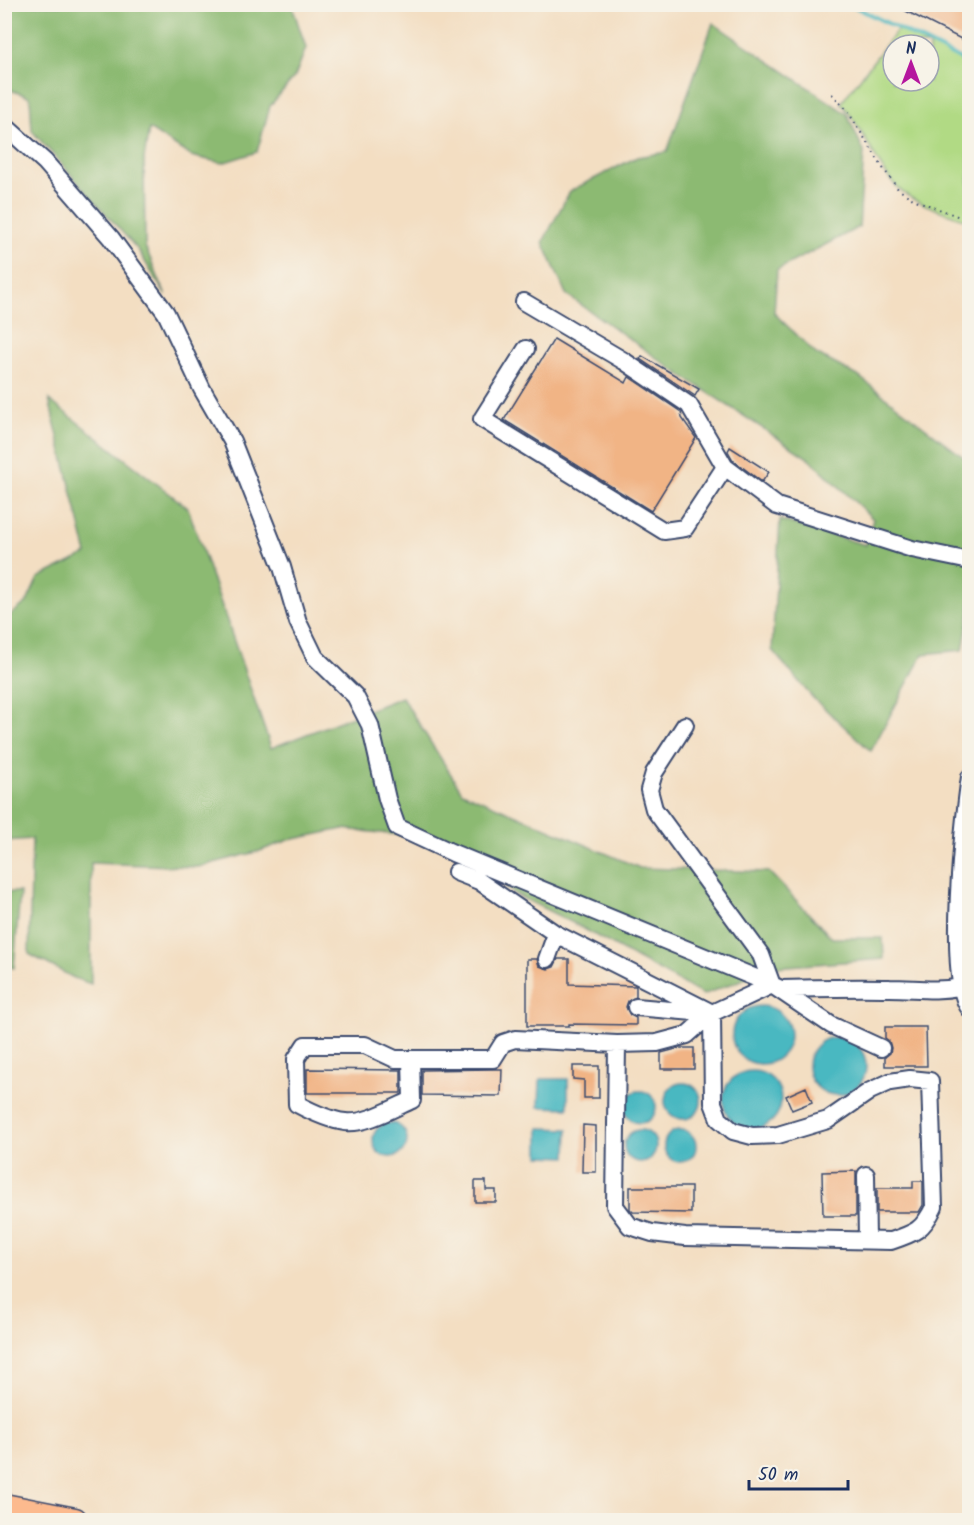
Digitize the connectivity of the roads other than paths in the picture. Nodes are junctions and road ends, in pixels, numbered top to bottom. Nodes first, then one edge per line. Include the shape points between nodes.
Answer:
1 (4, 125) edge
2 (524, 302) dead end
3 (526, 349) dead end
4 (725, 467) junction
5 (969, 561) edge
6 (685, 725) dead end
7 (969, 777) edge
8 (456, 872) dead end
9 (556, 934) junction
10 (548, 959) dead end
11 (772, 985) junction
12 (960, 987) junction
13 (636, 1007) dead end
14 (969, 1009) edge
15 (712, 1013) junction
16 (618, 1044) junction
17 (881, 1048) dead end
18 (411, 1059) junction
19 (866, 1175) dead end
20 (867, 1240) junction
21 (4, 1506) edge
22 (75, 1521) edge

1 - 11 street via 53,170 111,238 166,313 232,441 282,567 297,622 315,657 355,696 370,725 387,799 398,827
2 - 4 street via 689,405
3 - 4 street via 482,419 664,531 685,528
4 - 5 street via 777,506 912,549
6 - 11 street via 654,773 648,790 654,809 761,955
7 - 12 street via 959,890
8 - 9 street via 479,881
9 - 10 street
9 - 15 street
11 - 12 street via 781,989 939,991
11 - 15 street
11 - 17 street via 831,1024
12 - 14 street
13 - 15 street
15 - 16 street via 687,1035 657,1043
15 - 20 street via 713,1103 719,1119 733,1131 752,1136 778,1135 828,1120 870,1091 891,1082 930,1081 934,1207 927,1223 914,1234 891,1241
16 - 18 street via 545,1033 502,1043 493,1059
16 - 20 street via 615,1206 630,1226 685,1237
18 - 18 street via 395,1059 365,1045 305,1046 296,1059 297,1104 347,1123 364,1120 412,1100
19 - 20 street
21 - 22 highway

